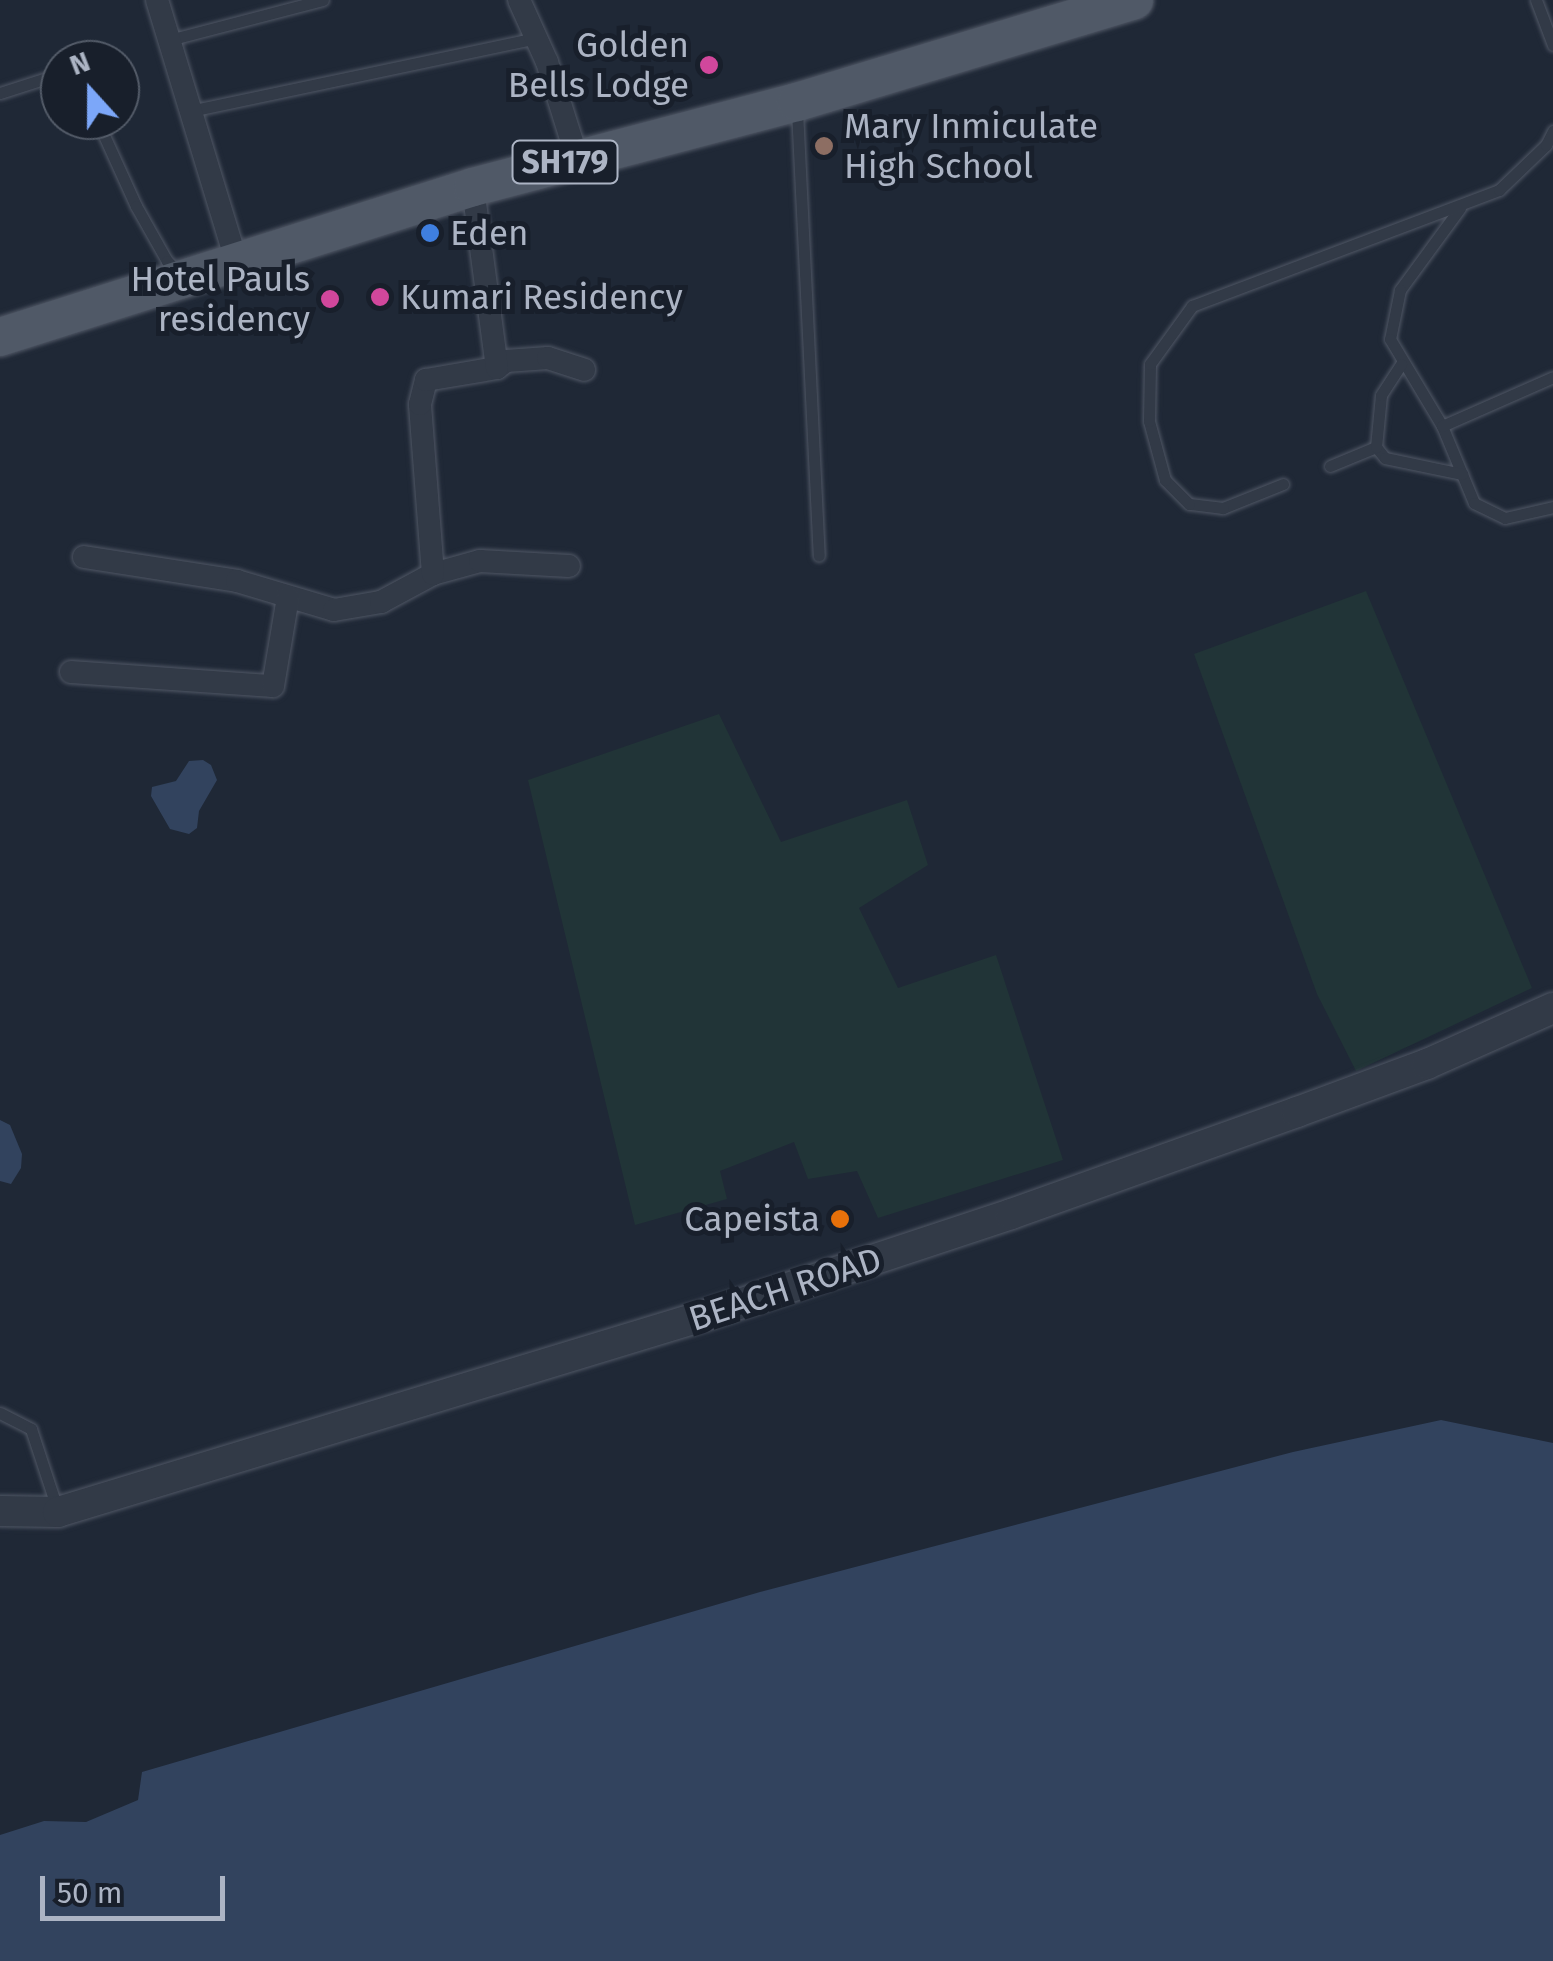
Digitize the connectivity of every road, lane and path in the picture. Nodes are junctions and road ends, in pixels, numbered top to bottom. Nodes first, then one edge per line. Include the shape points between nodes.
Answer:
1 (157, 0) edge
2 (323, 0) edge
3 (520, 0) edge
4 (1134, 0) edge
5 (1536, 0) edge
6 (536, 38) junction
7 (169, 40) junction
8 (1553, 45) edge
9 (40, 80) edge
10 (0, 93) edge
11 (796, 102) junction
12 (190, 112) junction
13 (1553, 132) edge
14 (106, 140) edge
15 (577, 158) junction
16 (473, 187) junction
17 (1460, 208) junction
18 (236, 260) junction
19 (184, 278) junction
20 (0, 336) edge
21 (1400, 364) junction
22 (497, 368) junction
23 (584, 370) dead end
24 (1553, 377) edge
25 (1442, 426) junction
26 (1376, 448) junction
27 (1330, 466) dead end
28 (1462, 474) junction
29 (1283, 484) dead end
30 (1553, 507) edge
31 (818, 555) dead end
32 (84, 558) dead end
33 (569, 566) dead end
34 (433, 574) junction
35 (288, 596) junction
36 (71, 672) dead end
37 (1553, 1008) edge
38 (0, 1413) edge
39 (0, 1511) edge
40 (58, 1512) junction

1 - 7 street
2 - 7 lane
3 - 6 street
4 - 11 main road, SH179
5 - 8 lane
6 - 12 lane
6 - 15 street
7 - 12 street
9 - 10 lane
11 - 15 main road, SH179
11 - 31 lane
12 - 18 street
13 - 17 lane via 1499,190
14 - 19 lane via 167,261
15 - 16 main road, SH179
16 - 18 main road, SH179
16 - 22 street
17 - 21 lane via 1400,290 1390,339
17 - 29 lane via 1192,306 1150,364 1149,421 1165,480 1190,504 1223,508
18 - 19 main road, SH179
19 - 20 main road, SH179
21 - 25 lane
21 - 26 lane via 1381,395
22 - 23 street via 506,361 548,358
22 - 34 street via 426,380 420,404
24 - 25 lane
25 - 28 lane
26 - 27 lane
26 - 28 lane via 1385,458
28 - 30 lane via 1474,503 1504,518
32 - 35 street via 237,581
33 - 34 street via 480,561
34 - 35 street via 381,602 334,610
35 - 36 street via 274,686
37 - 40 street, BEACH ROAD via 1427,1064 1011,1214 706,1315
38 - 40 lane via 31,1429
39 - 40 street, BEACH ROAD

